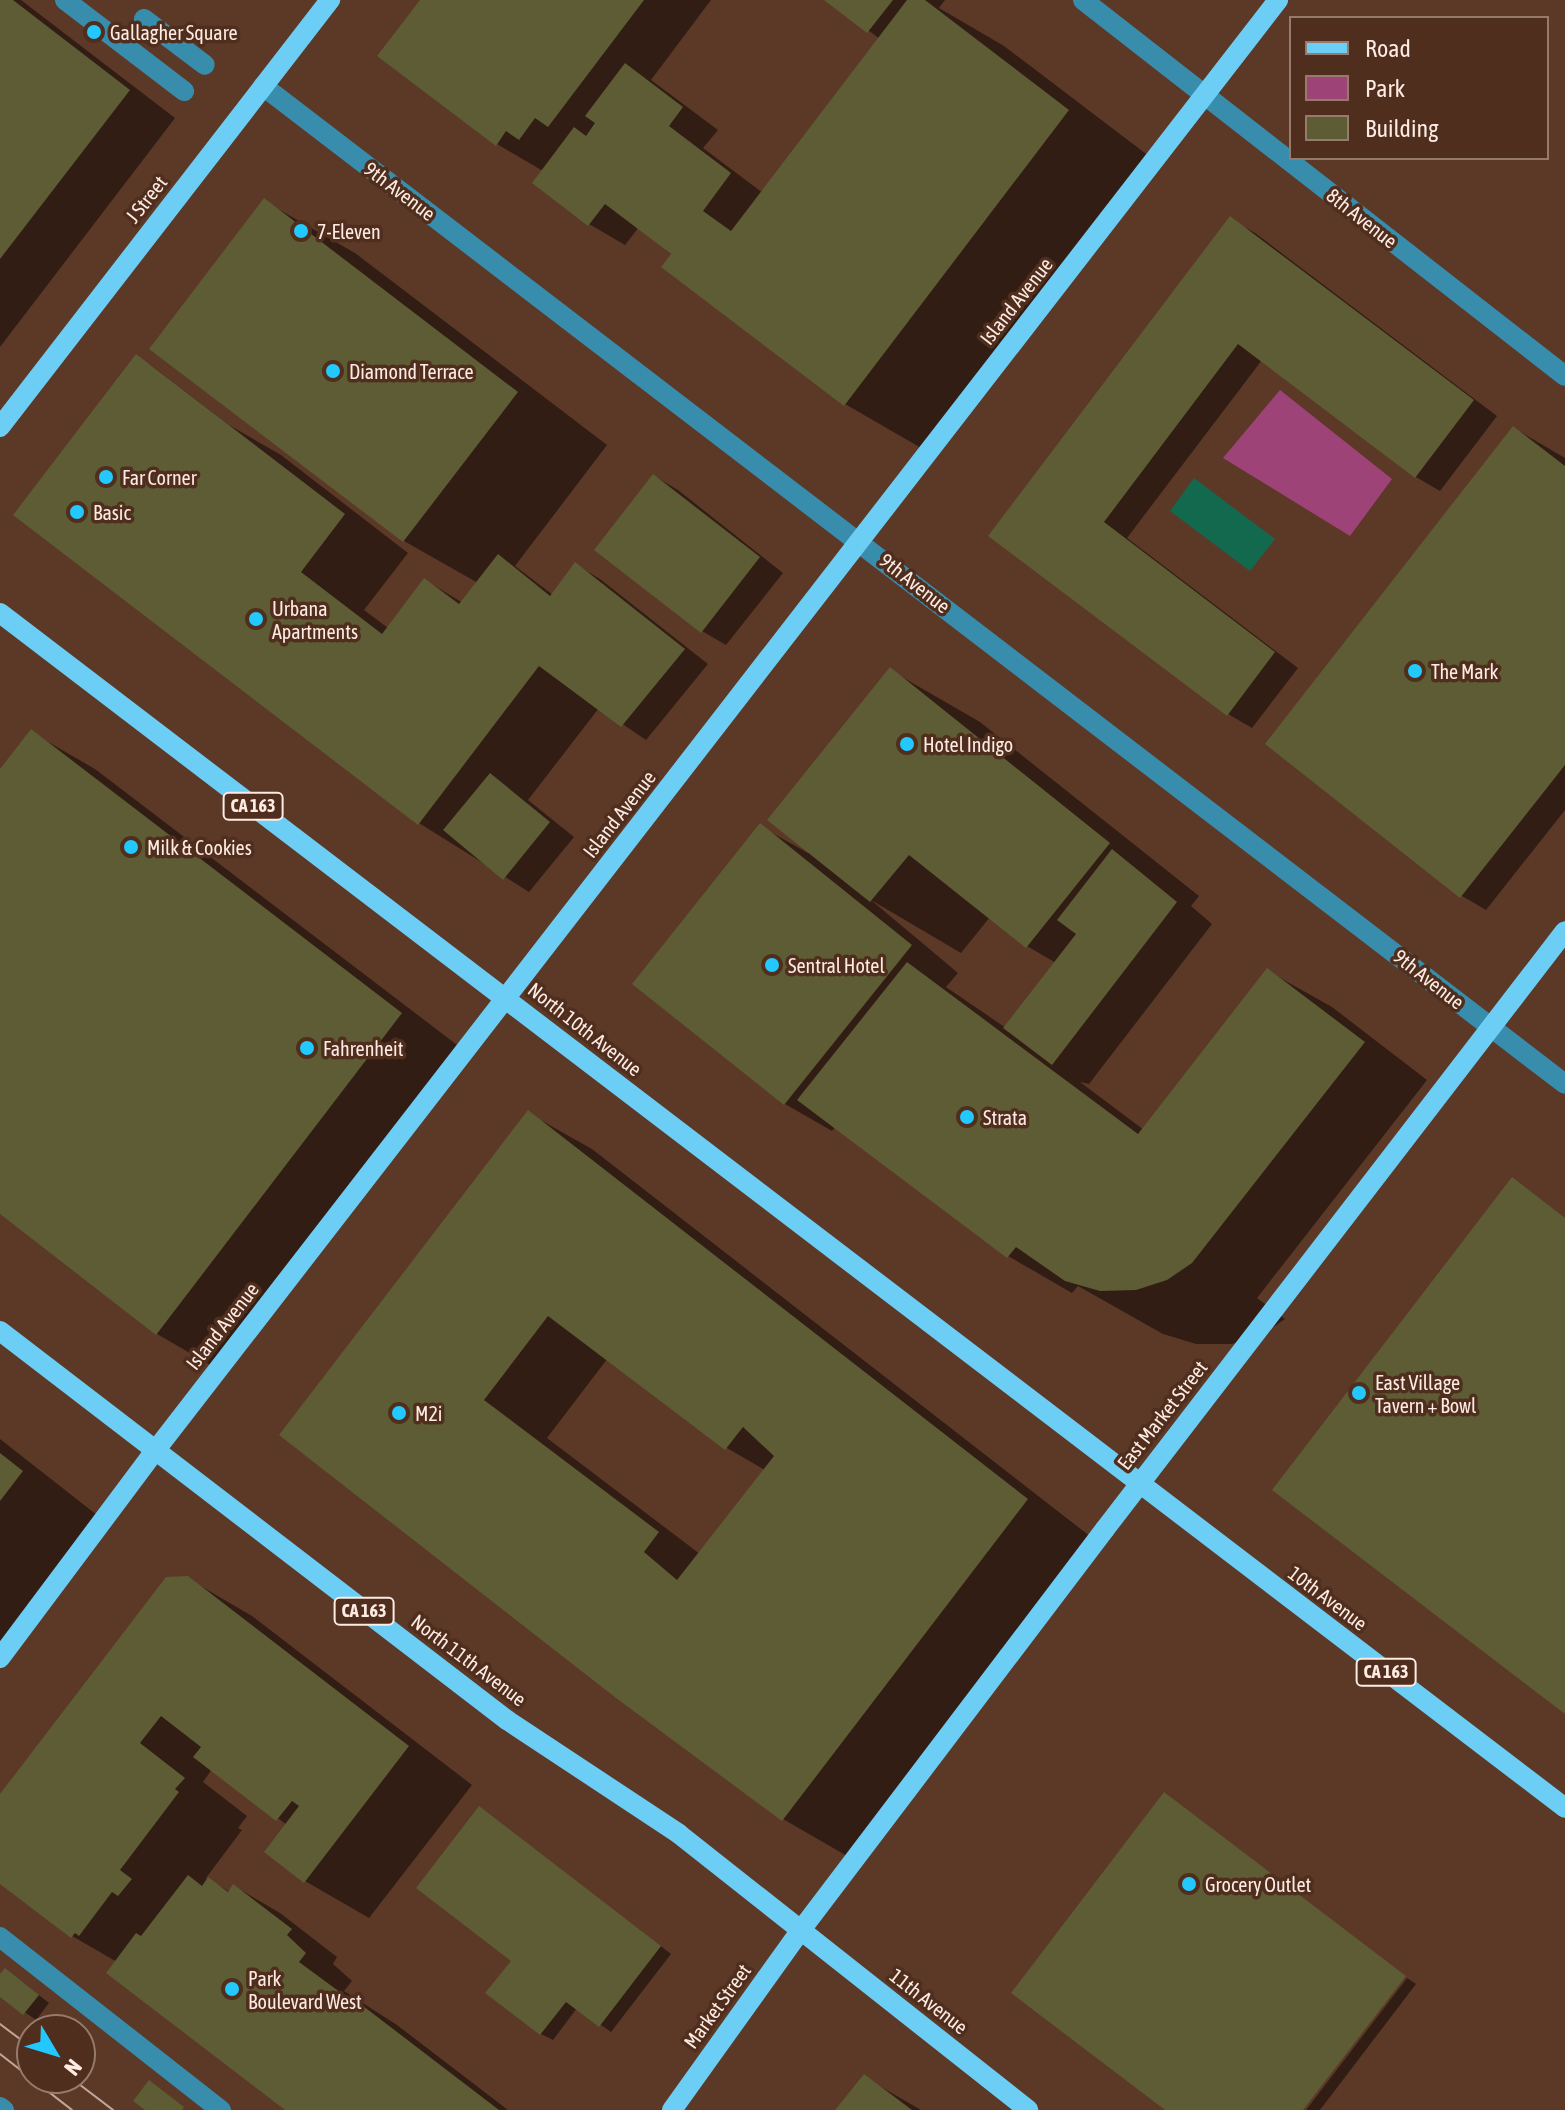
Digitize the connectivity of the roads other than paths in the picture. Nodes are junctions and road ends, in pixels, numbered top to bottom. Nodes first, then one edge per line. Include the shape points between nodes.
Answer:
1 (65, 0) edge
2 (330, 0) edge
3 (1083, 0) edge
4 (1278, 0) edge
5 (144, 19) dead end
6 (205, 65) dead end
7 (263, 86) junction
8 (184, 91) dead end
9 (1205, 95) junction
10 (1565, 376) edge
11 (0, 427) edge
12 (861, 542) junction
13 (0, 613) edge
14 (1565, 931) edge
15 (506, 998) junction
16 (1491, 1027) junction
17 (1565, 1084) edge
18 (0, 1331) edge
19 (155, 1451) junction
20 (1138, 1485) junction
21 (0, 1658) edge
22 (1565, 1808) edge
23 (801, 1930) junction
24 (0, 1937) edge
25 (221, 2110) edge
26 (672, 2110) edge
27 (1028, 2110) edge

1 - 8 street
2 - 7 main road, J Street
3 - 9 street, 8th Avenue
4 - 9 main road, Island Avenue
5 - 6 street
7 - 11 main road, J Street
7 - 12 street, 9th Avenue
9 - 10 street, 8th Avenue
9 - 12 main road, Island Avenue
12 - 15 main road, Island Avenue
12 - 16 street, 9th Avenue
13 - 15 main road, North 10th Avenue / CA 163
14 - 16 main road, East Market Street
15 - 19 main road, Island Avenue
15 - 20 main road, North 10th Avenue / CA 163
16 - 17 street, 9th Avenue
16 - 20 main road, East Market Street
18 - 19 main road, North 11th Avenue / CA 163
19 - 21 main road, Island Avenue
19 - 23 main road, North 11th Avenue / CA 163 via 507,1720 679,1834
20 - 22 main road, 10th Avenue / CA 163
20 - 23 main road, East Market Street
23 - 26 main road, Market Street
23 - 27 main road, 11th Avenue
24 - 25 street

